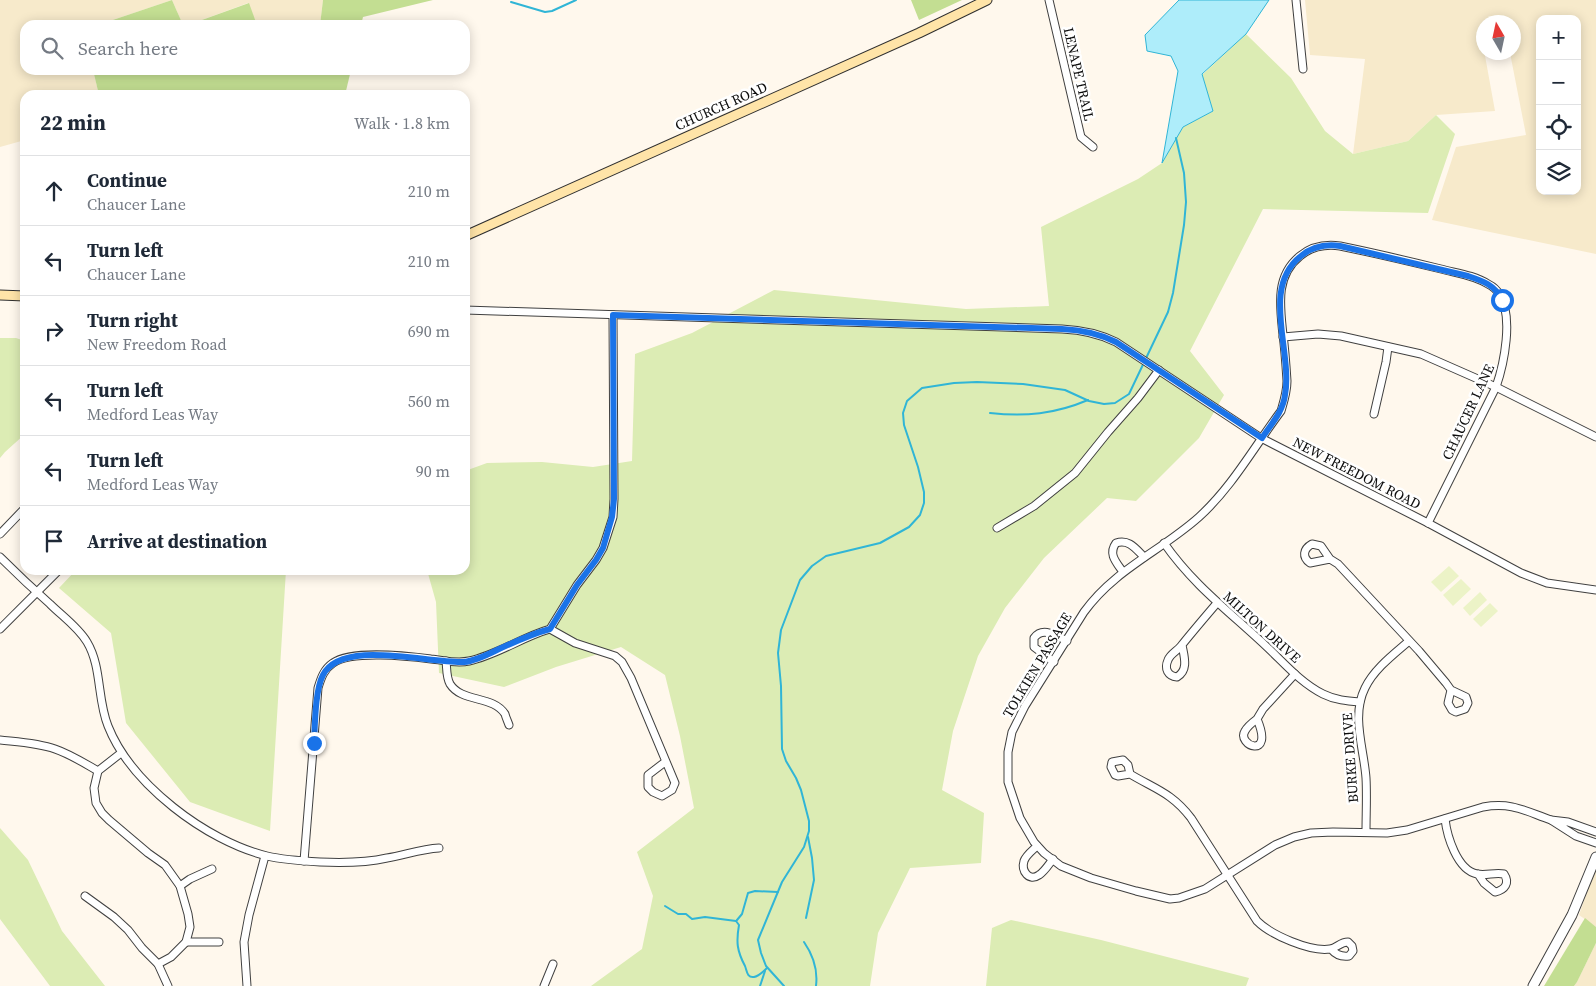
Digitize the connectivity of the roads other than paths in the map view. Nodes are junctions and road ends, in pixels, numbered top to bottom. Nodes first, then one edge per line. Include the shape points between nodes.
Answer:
1 (987, 0) edge
2 (1049, 0) edge
3 (1296, 0) edge
4 (1303, 69) dead end
5 (1094, 148) dead end
6 (470, 234) edge
7 (0, 295) edge
8 (20, 296) edge
9 (470, 310) edge
10 (613, 315) junction
11 (1284, 337) junction
12 (1388, 347) junction
13 (1156, 368) junction
14 (1496, 387) junction
15 (1374, 414) dead end
16 (1596, 437) edge
17 (1262, 438) junction
18 (20, 513) edge
19 (1428, 523) junction
20 (997, 528) dead end
21 (0, 534) edge
22 (1164, 543) junction
23 (1144, 556) junction
24 (0, 557) edge
25 (1330, 559) dead end
26 (1123, 572) junction
27 (54, 575) edge
28 (1596, 590) edge
29 (37, 593) junction
30 (1216, 603) junction
31 (550, 629) junction
32 (0, 630) edge
33 (1066, 641) junction
34 (1409, 641) junction
35 (1182, 645) dead end
36 (446, 661) junction
37 (1054, 662) junction
38 (1295, 674) junction
39 (1451, 690) dead end
40 (1360, 702) junction
41 (1257, 719) dead end
42 (509, 725) dead end
43 (0, 740) edge
44 (121, 752) junction
45 (664, 762) junction
46 (98, 772) junction
47 (1130, 774) dead end
48 (1445, 819) junction
49 (1551, 820) junction
50 (1366, 832) junction
51 (1596, 832) edge
52 (1596, 843) edge
53 (1037, 846) junction
54 (439, 848) dead end
55 (265, 856) junction
56 (1596, 857) edge
57 (1052, 860) junction
58 (304, 861) junction
59 (212, 869) dead end
60 (1226, 874) junction
61 (1478, 874) dead end
62 (180, 886) junction
63 (84, 896) dead end
64 (186, 942) junction
65 (219, 942) dead end
66 (1331, 949) dead end
67 (158, 964) junction
68 (553, 964) dead end
69 (168, 986) edge
70 (246, 986) edge
71 (544, 986) edge
72 (1533, 986) edge

1 - 6 main road, CHURCH ROAD
2 - 5 street, LENAPE TRAIL via 1081,136
3 - 4 street
7 - 8 main road
9 - 10 street, NEW FREEDOM ROAD
10 - 13 street, NEW FREEDOM ROAD via 1062,329 1103,335
10 - 31 street via 612,517 603,548
11 - 12 street via 1334,335
11 - 14 street, CHAUCER LANE via 1280,306 1282,284 1296,259 1324,245 1369,252 1468,276 1494,288 1502,300 1506,324 1505,359
11 - 17 street, CHAUCER LANE via 1285,399 1281,411
12 - 14 street via 1421,354
12 - 15 street
13 - 17 street, NEW FREEDOM ROAD
13 - 20 street via 1138,398 1076,473 1034,506
14 - 16 street
14 - 19 street, CHAUCER LANE
17 - 19 street, NEW FREEDOM ROAD
17 - 22 street, TOLKIEN PASSAGE via 1217,499 1197,519
18 - 21 street
19 - 28 street, NEW FREEDOM ROAD via 1536,580
22 - 23 street, TOLKIEN PASSAGE
22 - 30 street, MILTON DRIVE via 1179,565
23 - 26 street, TOLKIEN PASSAGE
23 - 26 street via 1130,543 1116,543 1112,553
24 - 29 street
25 - 34 street
26 - 33 street, TOLKIEN PASSAGE via 1091,602
27 - 29 street
29 - 32 street
29 - 44 street via 86,641 96,666 105,718
30 - 35 street
30 - 38 street, MILTON DRIVE
31 - 36 street via 469,661
31 - 45 street via 575,643 615,656 622,662
33 - 37 street, TOLKIEN PASSAGE
33 - 37 street via 1049,632 1041,632 1034,638 1034,646
34 - 39 street
34 - 40 street, BURKE DRIVE via 1369,681
36 - 42 street via 447,676 452,686 461,694 498,707
36 - 58 street via 405,656 354,656 338,660 327,668 318,688
37 - 53 street, TOLKIEN PASSAGE via 1016,723 1007,762 1013,800
38 - 40 street, MILTON DRIVE via 1324,694
38 - 41 street
40 - 50 street, BURKE DRIVE via 1358,718 1366,778
43 - 46 street via 54,749
44 - 46 street
44 - 55 street via 150,787 178,812 219,836
45 - 45 street via 675,783 672,790 662,796 648,787 648,775
46 - 62 street via 94,793 98,808 161,860
47 - 60 street via 1170,796 1181,806 1192,818
48 - 49 street, TOLKIEN PASSAGE via 1483,807 1503,805
48 - 50 street, TOLKIEN PASSAGE via 1407,830
48 - 61 street via 1453,849 1464,865
49 - 51 street, TOLKIEN PASSAGE
49 - 52 street, TOLKIEN PASSAGE via 1576,836
50 - 60 street, TOLKIEN PASSAGE via 1302,835 1275,845
53 - 57 street, TOLKIEN PASSAGE
53 - 57 street via 1024,862 1028,876 1040,875
54 - 58 street via 369,861
55 - 58 street
55 - 70 street via 244,942
56 - 72 street via 1572,915
57 - 60 street, TOLKIEN PASSAGE via 1091,878 1170,899 1196,893
59 - 62 street
60 - 66 street via 1264,928 1300,944
62 - 64 street via 189,921
63 - 67 street via 119,921
64 - 65 street
64 - 67 street via 171,957
67 - 69 street
68 - 71 street

